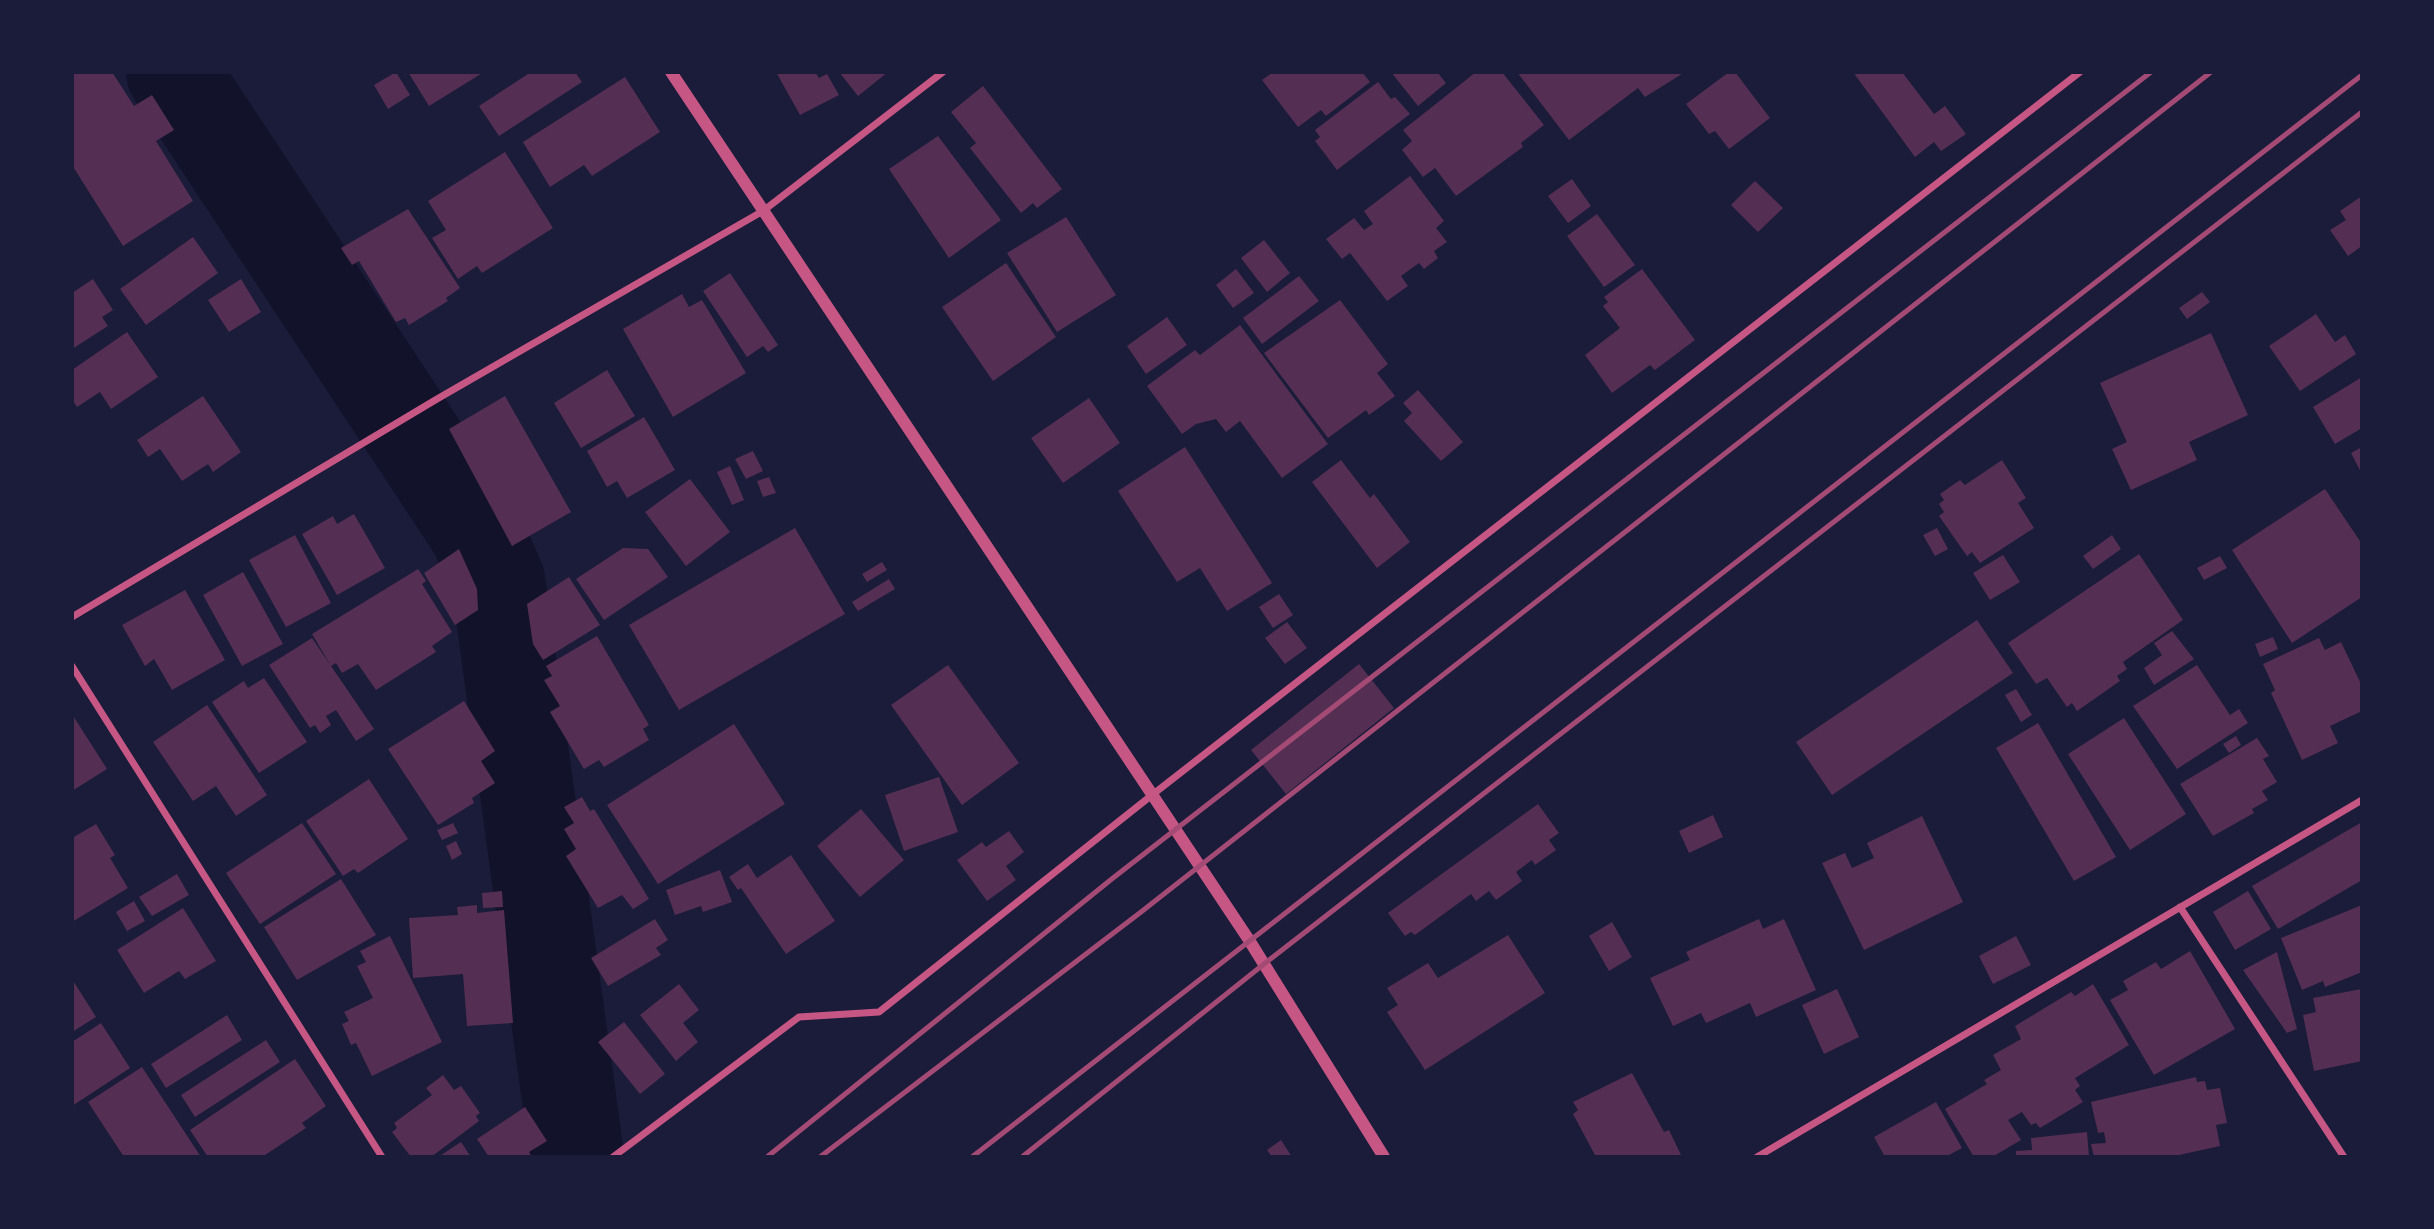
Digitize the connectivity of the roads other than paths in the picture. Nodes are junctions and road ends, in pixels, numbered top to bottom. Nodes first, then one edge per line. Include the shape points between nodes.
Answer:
1 (671, 72) edge
2 (943, 72) edge
3 (2080, 72) edge
4 (763, 211) junction
5 (72, 617) edge
6 (72, 666) edge
7 (1152, 795) junction
8 (2362, 800) edge
9 (2180, 907) junction
10 (382, 1157) edge
11 (613, 1157) edge
12 (1384, 1157) edge
13 (1757, 1157) edge
14 (2344, 1157) edge

1 - 4 street
2 - 4 street
3 - 7 street
4 - 5 street
4 - 7 street
6 - 10 street
7 - 11 street via 879,1012 799,1017
7 - 12 street
8 - 9 street
9 - 13 street
9 - 14 street

